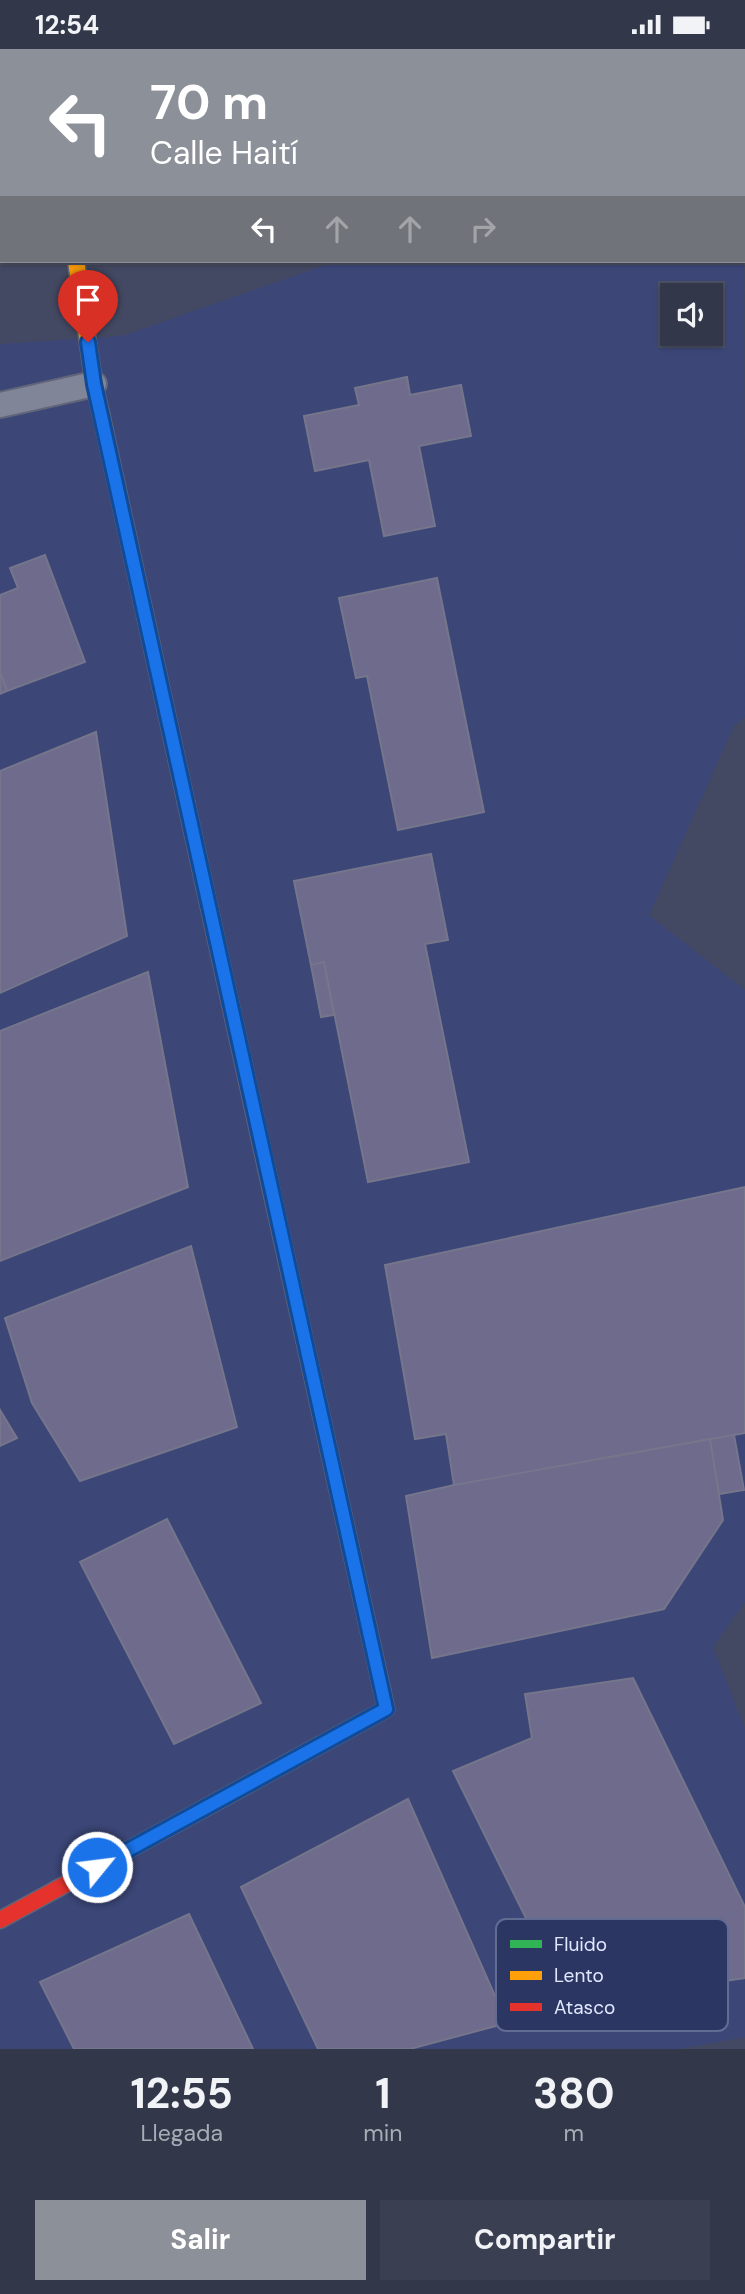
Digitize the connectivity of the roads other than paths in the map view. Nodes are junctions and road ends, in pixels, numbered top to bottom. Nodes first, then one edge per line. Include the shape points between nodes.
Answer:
1 (76, 263) edge
2 (94, 384) junction
3 (0, 404) edge
4 (0, 1920) edge

1 - 2 street
2 - 3 street
2 - 4 street via 386,1709

